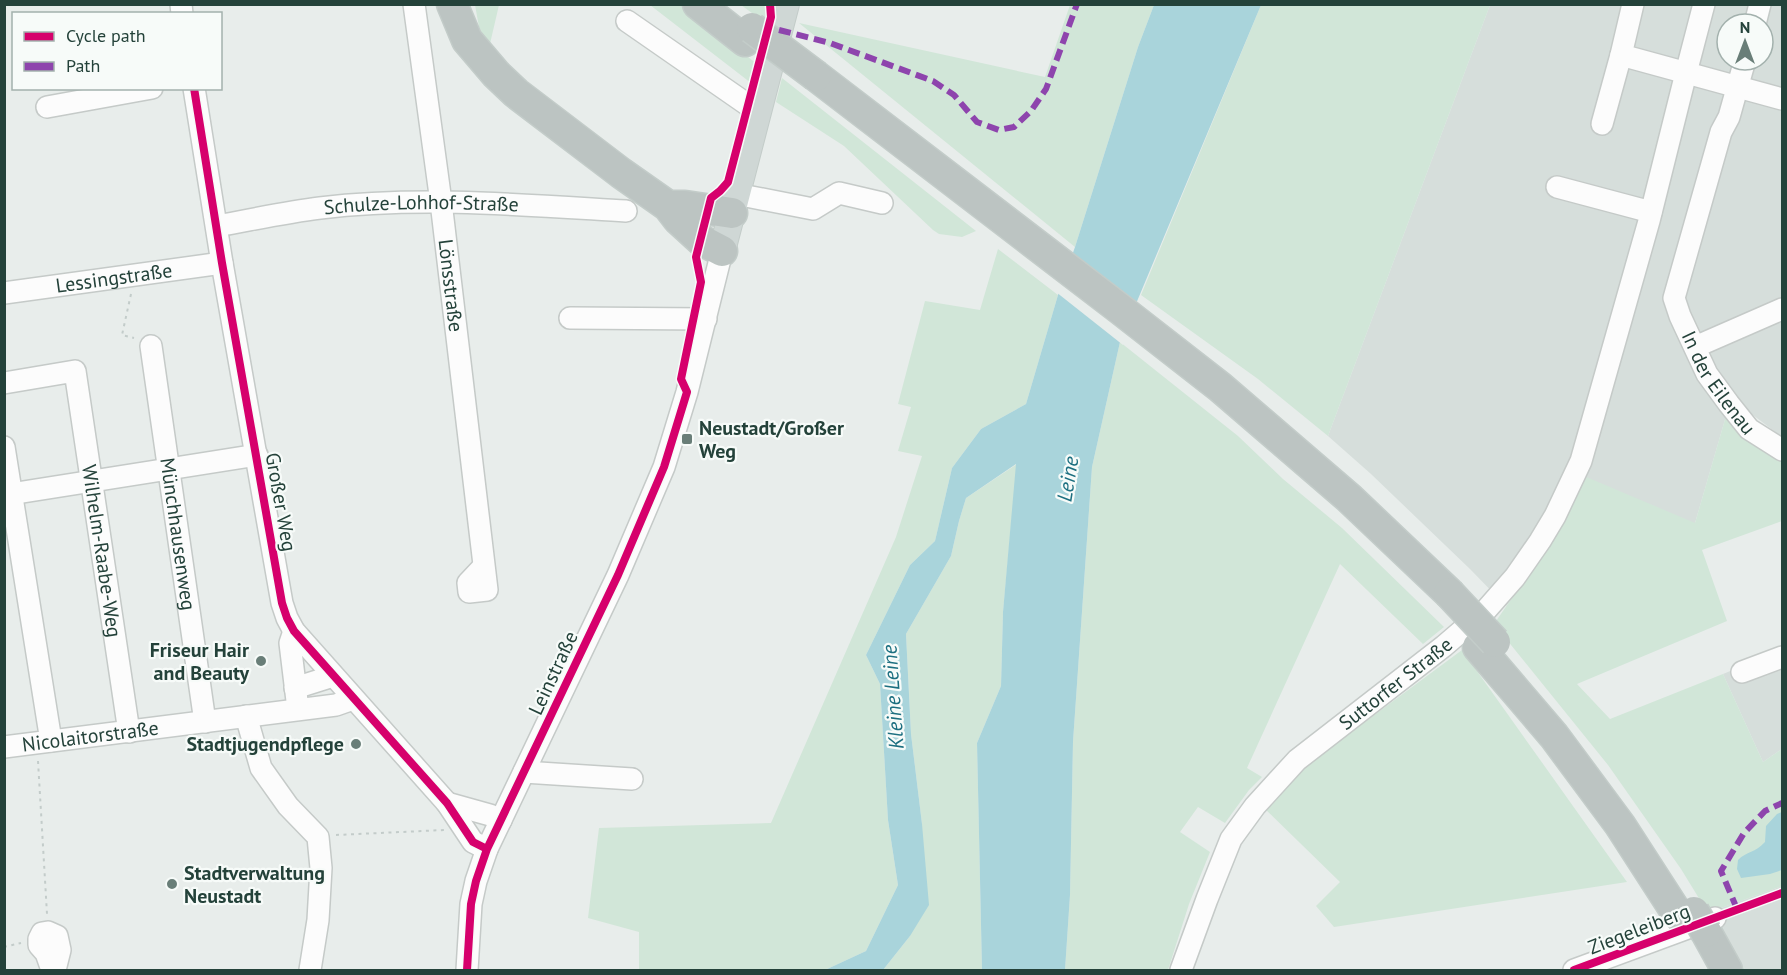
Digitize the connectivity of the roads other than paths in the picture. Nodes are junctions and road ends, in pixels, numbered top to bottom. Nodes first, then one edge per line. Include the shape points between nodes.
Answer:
1 (414, 4) edge
2 (452, 4) edge
3 (468, 4) edge
4 (698, 4) edge
5 (722, 4) edge
6 (786, 4) edge
7 (1633, 4) edge
8 (1704, 4) edge
9 (627, 21) dead end
10 (749, 34) junction
11 (1621, 55) junction
12 (1741, 72) edge
13 (1686, 73) junction
14 (496, 74) junction
15 (1737, 86) junction
16 (141, 90) edge
17 (194, 90) edge
18 (1782, 99) edge
19 (48, 107) dead end
20 (758, 110) junction
21 (1602, 124) dead end
22 (1557, 187) dead end
23 (441, 202) junction
24 (882, 203) dead end
25 (734, 204) junction
26 (668, 206) junction
27 (626, 211) dead end
28 (1651, 212) junction
29 (217, 226) junction
30 (722, 250) junction
31 (222, 263) junction
32 (4, 293) edge
33 (1782, 309) edge
34 (570, 318) dead end
35 (706, 320) junction
36 (151, 346) road end
37 (1695, 347) junction
38 (4, 383) edge
39 (4, 447) edge
40 (1782, 450) edge
41 (257, 455) junction
42 (170, 469) junction
43 (92, 480) junction
44 (8, 494) edge
45 (484, 566) dead end
46 (294, 631) junction
47 (1782, 657) edge
48 (1742, 672) dead end
49 (333, 676) junction
50 (295, 688) junction
51 (353, 699) junction
52 (298, 709) junction
53 (246, 716) junction
54 (205, 722) junction
55 (129, 732) junction
56 (44, 742) junction
57 (4, 747) edge
58 (524, 772) junction
59 (632, 779) dead end
60 (447, 803) junction
61 (501, 820) junction
62 (487, 849) junction
63 (1693, 925) junction
64 (48, 932) road end
65 (54, 970) edge
66 (310, 970) edge
67 (467, 970) edge
68 (1181, 970) edge
69 (1574, 970) edge
70 (1709, 970) edge
71 (1726, 970) edge

1 - 23 street, Lönsstraße
2 - 14 highway via 467,40
3 - 14 highway via 475,35
4 - 10 highway
5 - 10 highway
6 - 20 main road, Leinstraße
7 - 11 street
8 - 13 street, Suttorfer Straße
9 - 20 street
10 - 63 highway, bridge via 952,189 1216,403 1314,477 1349,498 1573,734 1633,816
11 - 13 street
11 - 21 street
12 - 15 street
13 - 15 street
13 - 28 street, Suttorfer Straße
14 - 26 highway
15 - 18 street
15 - 37 street, In der Eilenau via 1674,298
16 - 19 street
17 - 29 street, Großer Weg
20 - 25 main road, Leinstraße
22 - 28 street
23 - 27 street, Schulze-Lohhof-Straße
23 - 29 street, Schulze-Lohhof-Straße via 320,208
23 - 45 street, Lönsstraße
24 - 25 street via 839,193 813,209
25 - 26 highway
25 - 30 main road, Leinstraße
26 - 30 highway via 701,240
28 - 68 street, Suttorfer Straße via 1581,461 1540,541 1515,577 1466,628 1297,760 1255,806 1231,839
29 - 31 street, Großer Weg
30 - 35 street, Leinstraße
31 - 32 street, Lessingstraße
31 - 41 street, Großer Weg
33 - 37 street
34 - 35 street
35 - 58 street, Leinstraße via 664,467 618,575
36 - 42 street, Münchhausenweg
37 - 40 street, In der Eilenau via 1707,374 1749,429
38 - 43 street, Wilhelm-Raabe-Weg via 75,371
39 - 44 street
41 - 42 street
41 - 46 street, Großer Weg via 282,603
42 - 43 street
42 - 54 street, Münchhausenweg
43 - 44 street
43 - 55 street, Wilhelm-Raabe-Weg
44 - 56 street
46 - 49 street, Großer Weg
46 - 50 street, Großer Weg via 290,644
47 - 48 street
49 - 50 street
49 - 51 street, Großer Weg
50 - 52 street, Großer Weg
51 - 52 street, Nicolaitorstraße
51 - 60 street, Großer Weg
52 - 53 street, Nicolaitorstraße
53 - 54 street, Nicolaitorstraße
53 - 66 street via 261,768 288,806 318,837 319,910
54 - 55 street, Nicolaitorstraße
55 - 56 street, Nicolaitorstraße
56 - 57 street, Nicolaitorstraße
58 - 59 street
58 - 61 street, Leinstraße
60 - 61 street
60 - 62 street, Großer Weg via 473,842
61 - 62 street, Leinstraße
62 - 67 street, Leinstraße via 471,904
63 - 69 street, Ziegeleiberg
63 - 70 highway
63 - 71 highway
64 - 65 street via 57,936 60,950

